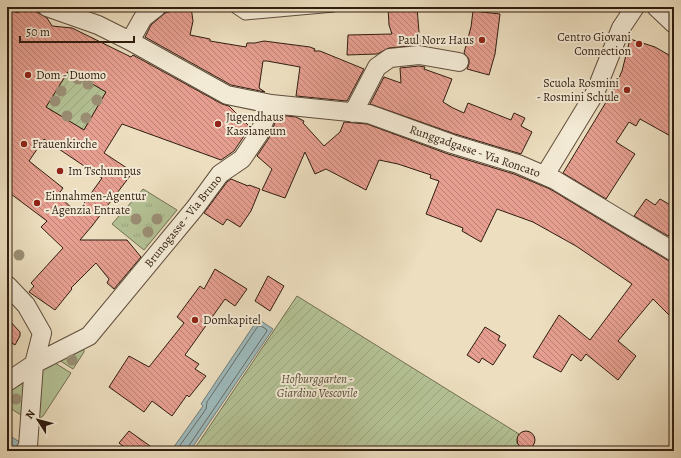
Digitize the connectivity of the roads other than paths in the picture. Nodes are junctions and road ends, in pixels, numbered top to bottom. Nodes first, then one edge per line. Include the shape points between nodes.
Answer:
1 (47, 7) edge
2 (157, 7) edge
3 (235, 7) edge
4 (334, 7) edge
5 (635, 7) edge
6 (656, 7) edge
7 (674, 24) edge
8 (130, 41) junction
9 (459, 62) dead end
10 (271, 104) junction
11 (353, 113) junction
12 (545, 175) junction
13 (674, 252) edge
14 (7, 285) edge
15 (34, 364) junction
16 (7, 382) edge
17 (26, 448) edge

1 - 8 street, Runggadgasse - Via Roncato via 98,25
2 - 8 street via 143,18
3 - 4 lane via 245,16
5 - 12 street via 614,42 606,70 595,93
6 - 7 street
8 - 10 street, Runggadgasse - Via Roncato via 227,95
9 - 11 street via 418,55 390,58 377,66
10 - 11 street, Runggadgasse - Via Roncato
10 - 15 street, Brunogasse - Via Bruno via 259,134 242,159 220,174 89,336
11 - 12 street, Runggadgasse - Via Roncato via 369,114
12 - 13 street, Runggadgasse - Via Roncato
14 - 15 street via 26,305 42,333
15 - 16 street
15 - 17 street

